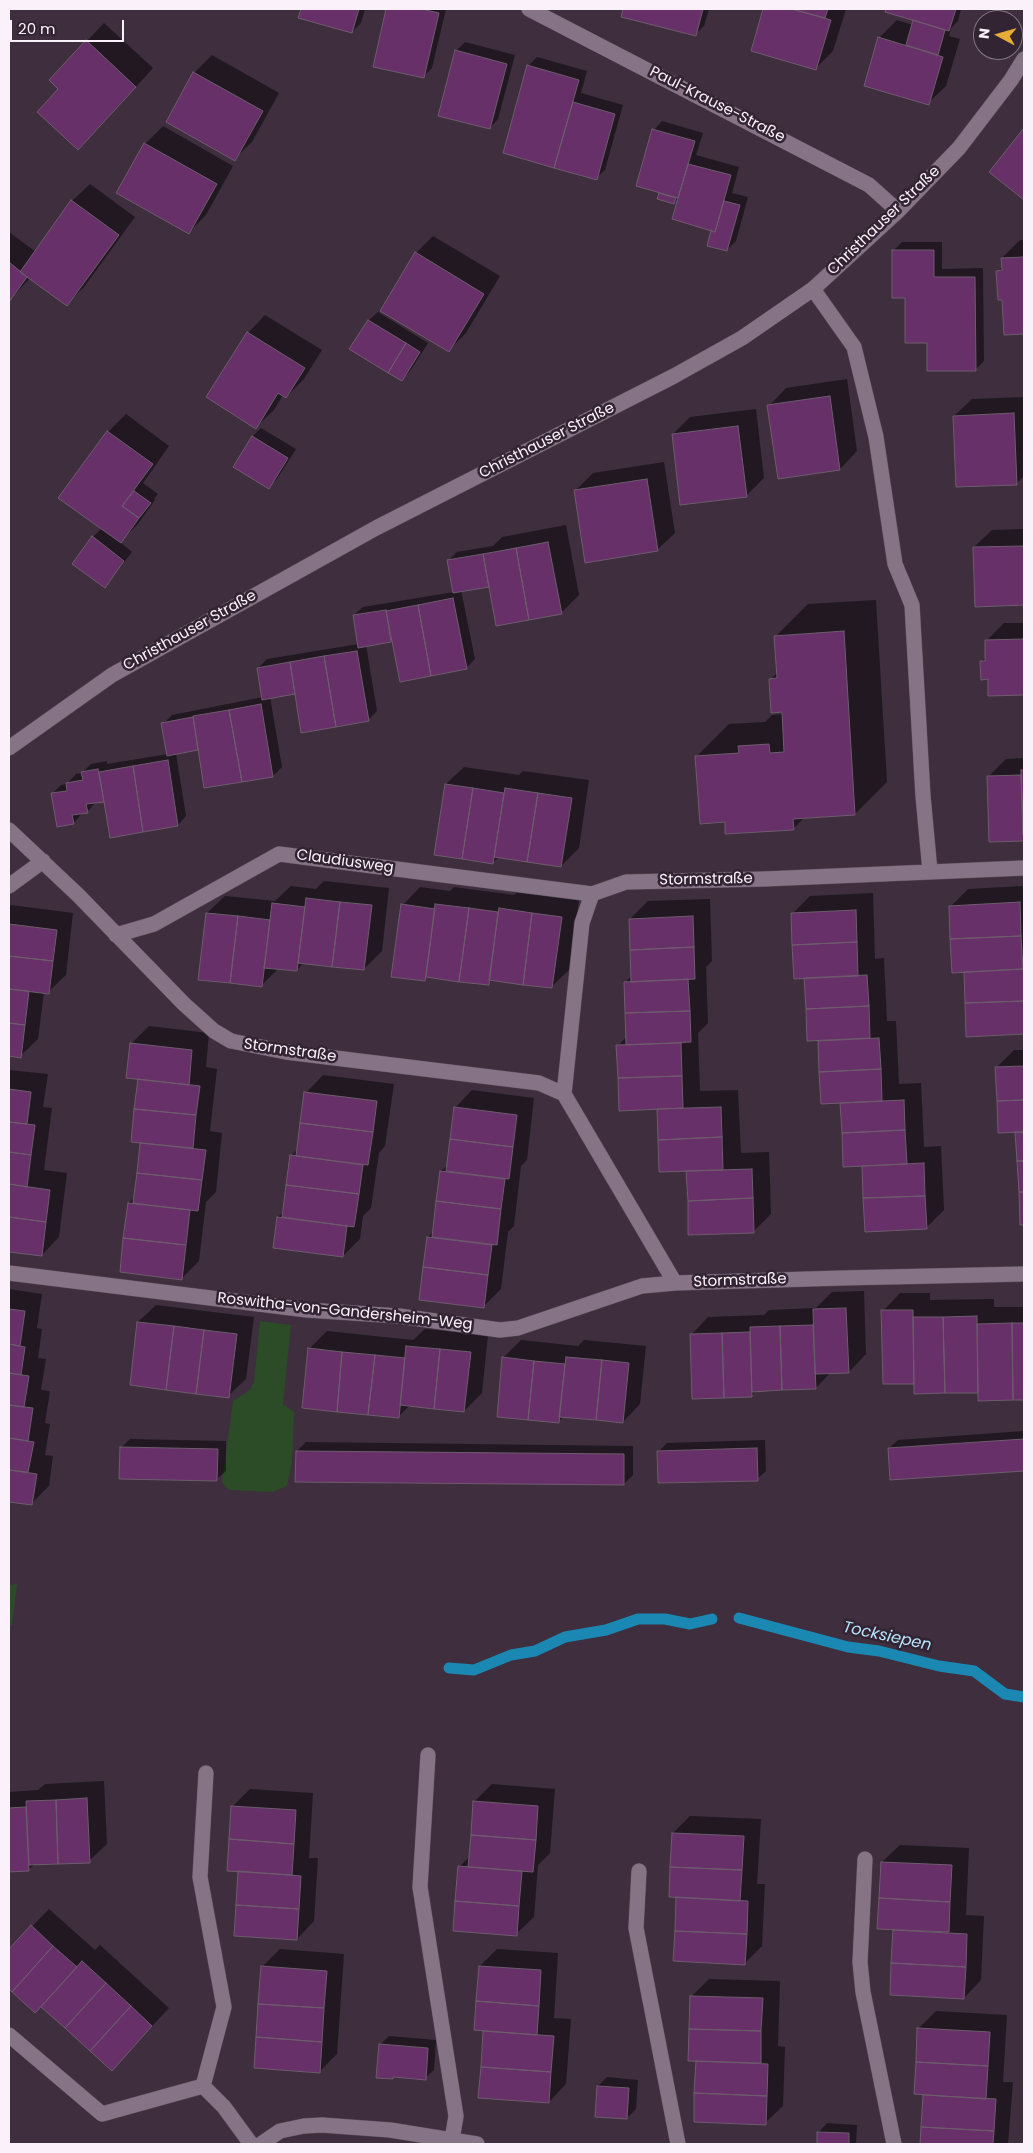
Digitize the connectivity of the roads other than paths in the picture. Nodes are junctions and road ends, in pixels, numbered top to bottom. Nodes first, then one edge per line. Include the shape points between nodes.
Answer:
1 (529, 9) edge
2 (1024, 58) edge
3 (898, 211) junction
4 (813, 289) junction
5 (9, 748) edge
6 (9, 830) edge
7 (43, 861) junction
8 (1024, 868) edge
9 (930, 871) junction
10 (9, 886) edge
11 (592, 894) junction
12 (116, 935) junction
13 (564, 1094) junction
14 (9, 1273) edge
15 (1024, 1274) edge
16 (675, 1283) junction
17 (428, 1755) dead end
18 (206, 1773) dead end
19 (865, 1858) dead end
20 (640, 1871) dead end
21 (9, 2035) edge
22 (203, 2086) junction
23 (452, 2140) junction
24 (252, 2144) edge
25 (261, 2144) edge
26 (477, 2144) edge
27 (678, 2144) edge
28 (894, 2144) edge

1 - 3 street, Paul-Krause-Straße via 869,185
2 - 3 street, Christhauser Straße via 959,148
3 - 4 street, Christhauser Straße
4 - 5 street, Christhauser Straße via 742,338 674,376 376,528 112,675
4 - 9 street via 854,347 876,436 895,564 912,605
6 - 7 street, Stormstraße
7 - 10 street
7 - 12 street, Stormstraße
8 - 9 street, Stormstraße
9 - 11 street, Stormstraße via 626,882
11 - 12 street, Claudiusweg via 280,854 154,924
11 - 13 street via 582,922
12 - 13 street, Stormstraße via 204,1022 231,1041 286,1052 539,1083
13 - 16 street, Stormstraße
14 - 16 street, Roswitha-von-Gandersheim-Weg via 500,1330 518,1328 642,1286
15 - 16 street, Stormstraße
17 - 23 street via 420,1886 456,2116
18 - 22 street via 200,1877 224,2006
19 - 28 street via 860,1962
20 - 27 street via 636,1928
21 - 22 street via 102,2114
22 - 24 street
23 - 25 street via 390,2130 322,2125 280,2131
23 - 26 street

